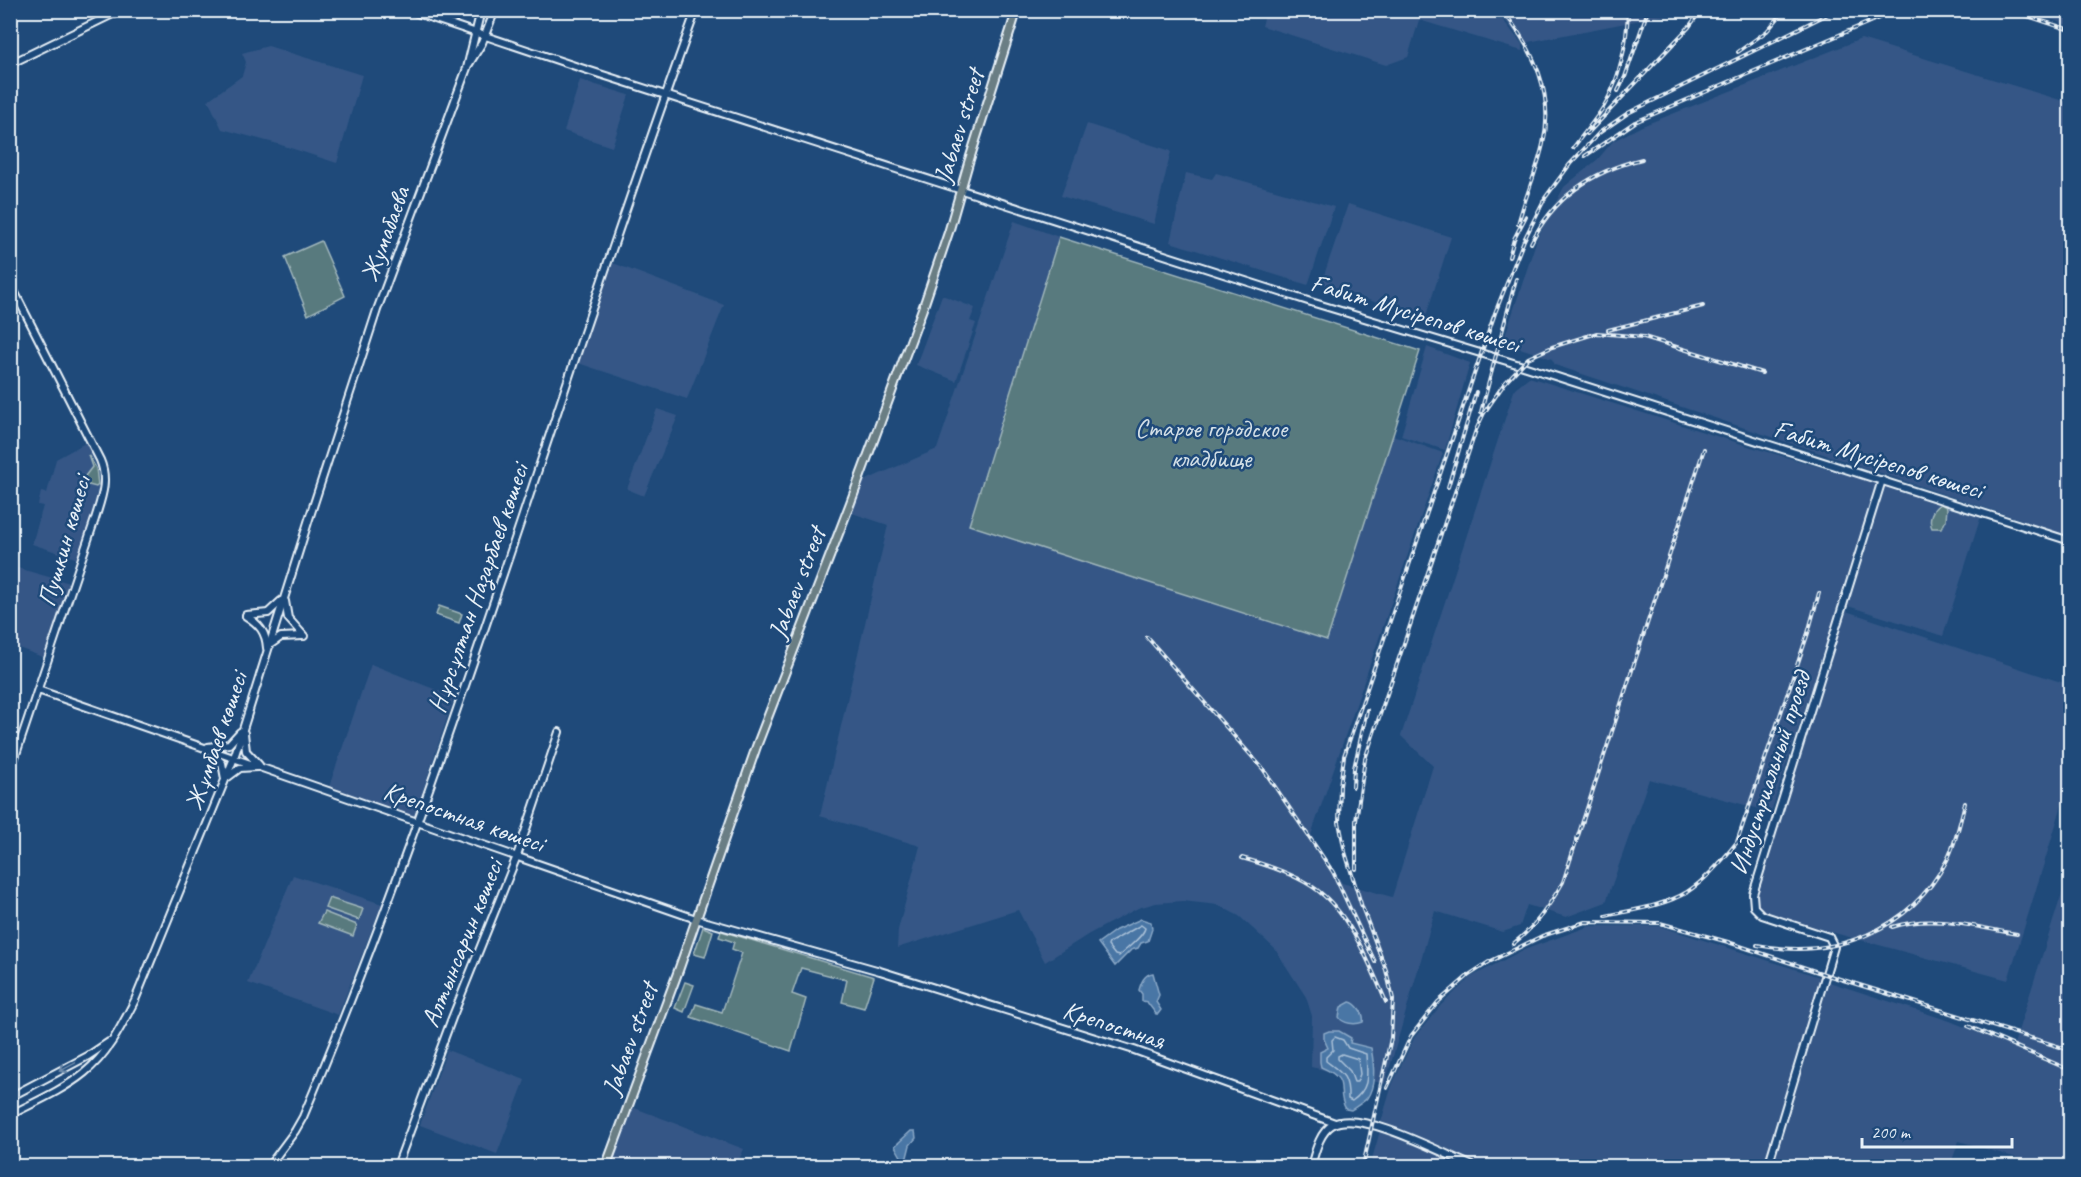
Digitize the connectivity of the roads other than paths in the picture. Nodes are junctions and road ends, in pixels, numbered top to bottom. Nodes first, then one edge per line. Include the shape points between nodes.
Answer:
1 (121, 10) edge
2 (408, 10) edge
3 (481, 10) edge
4 (495, 10) edge
5 (696, 10) edge
6 (1017, 10) edge
7 (474, 32) junction
8 (485, 36) junction
9 (10, 64) edge
10 (467, 68) junction
11 (666, 95) junction
12 (961, 189) junction
13 (10, 283) edge
14 (332, 450) joint
15 (1882, 480) junction
16 (2070, 541) edge
17 (285, 596) junction
18 (267, 652) junction
19 (38, 690) junction
20 (243, 728) junction
21 (559, 732) dead end
22 (204, 747) junction
23 (234, 758) junction
24 (262, 768) junction
25 (10, 772) edge
26 (225, 782) junction
27 (418, 822) junction
28 (517, 856) junction
29 (696, 919) junction
30 (880, 971) joint
31 (116, 1036) junction
32 (10, 1097) edge
33 (10, 1115) edge
34 (1335, 1123) junction
35 (269, 1167) edge
36 (397, 1167) edge
37 (606, 1167) edge
38 (1311, 1167) edge
39 (1473, 1167) edge
40 (1768, 1167) edge

1 - 9 main road
2 - 7 main road
3 - 7 main road, Жумабаева
4 - 8 main road
5 - 11 main road, Нұрсұлтан Назарбаев көшесі
6 - 12 main road, Jabaev street
7 - 8 main road
7 - 10 main road, Жумабаева
8 - 10 main road
8 - 11 main road
10 - 14 main road, Жумабаева via 377,310
11 - 12 main road, Ғабит Мүсірепов көшесі
11 - 27 main road, Нұрсұлтан Назарбаев көшесі
12 - 15 main road, Ғабит Мүсірепов көшесі
12 - 29 main road, Jabaev street via 925,302 757,745
13 - 19 main road, Пушкин көшесі via 105,474 95,519
14 - 17 main road, Жұмбаев көшесі
15 - 16 main road, Ғабит Мүсірепов көшесі
15 - 40 main road, Индустриальный проезд via 1753,894 1754,907 1762,915 1829,937 1834,947
17 - 18 main road, Жұмбаев көшесі
17 - 18 main road via 288,618 304,636 279,638
17 - 18 main road via 271,611 246,615 263,631
18 - 20 main road, Жұмбаев көшесі
19 - 22 main road, Крепостная көшесі
19 - 25 main road, Пушкин көшесі
20 - 22 main road via 229,744
20 - 23 main road, Жұмбаев көшесі
20 - 24 main road via 246,751
21 - 28 main road, Алтынсарин көшесі
22 - 23 main road, Крепостная көшесі
22 - 26 main road via 222,763
23 - 24 main road, Крепостная көшесі
23 - 26 main road, Жұмбаев көшесі
24 - 26 main road via 238,769
24 - 27 main road, Крепостная көшесі
26 - 31 main road, Жұмбаев көшесі via 135,1000
27 - 28 main road, Крепостная көшесі
27 - 35 main road, Нұрсұлтан Назарбаев көшесі via 363,972 303,1117
28 - 29 main road, Крепостная көшесі
28 - 36 main road, Алтынсарин көшесі
29 - 30 main road, Крепостная көшесі
29 - 37 main road, Jabaev street
30 - 34 main road, Крепостная via 1134,1050
31 -> 32 main road, Жұмбаев көшесі via 88,1056
31 - 33 main road, Жұмбаев көшесі via 84,1073
34 - 38 main road via 1324,1133
34 - 39 main road via 1357,1121 1377,1126

